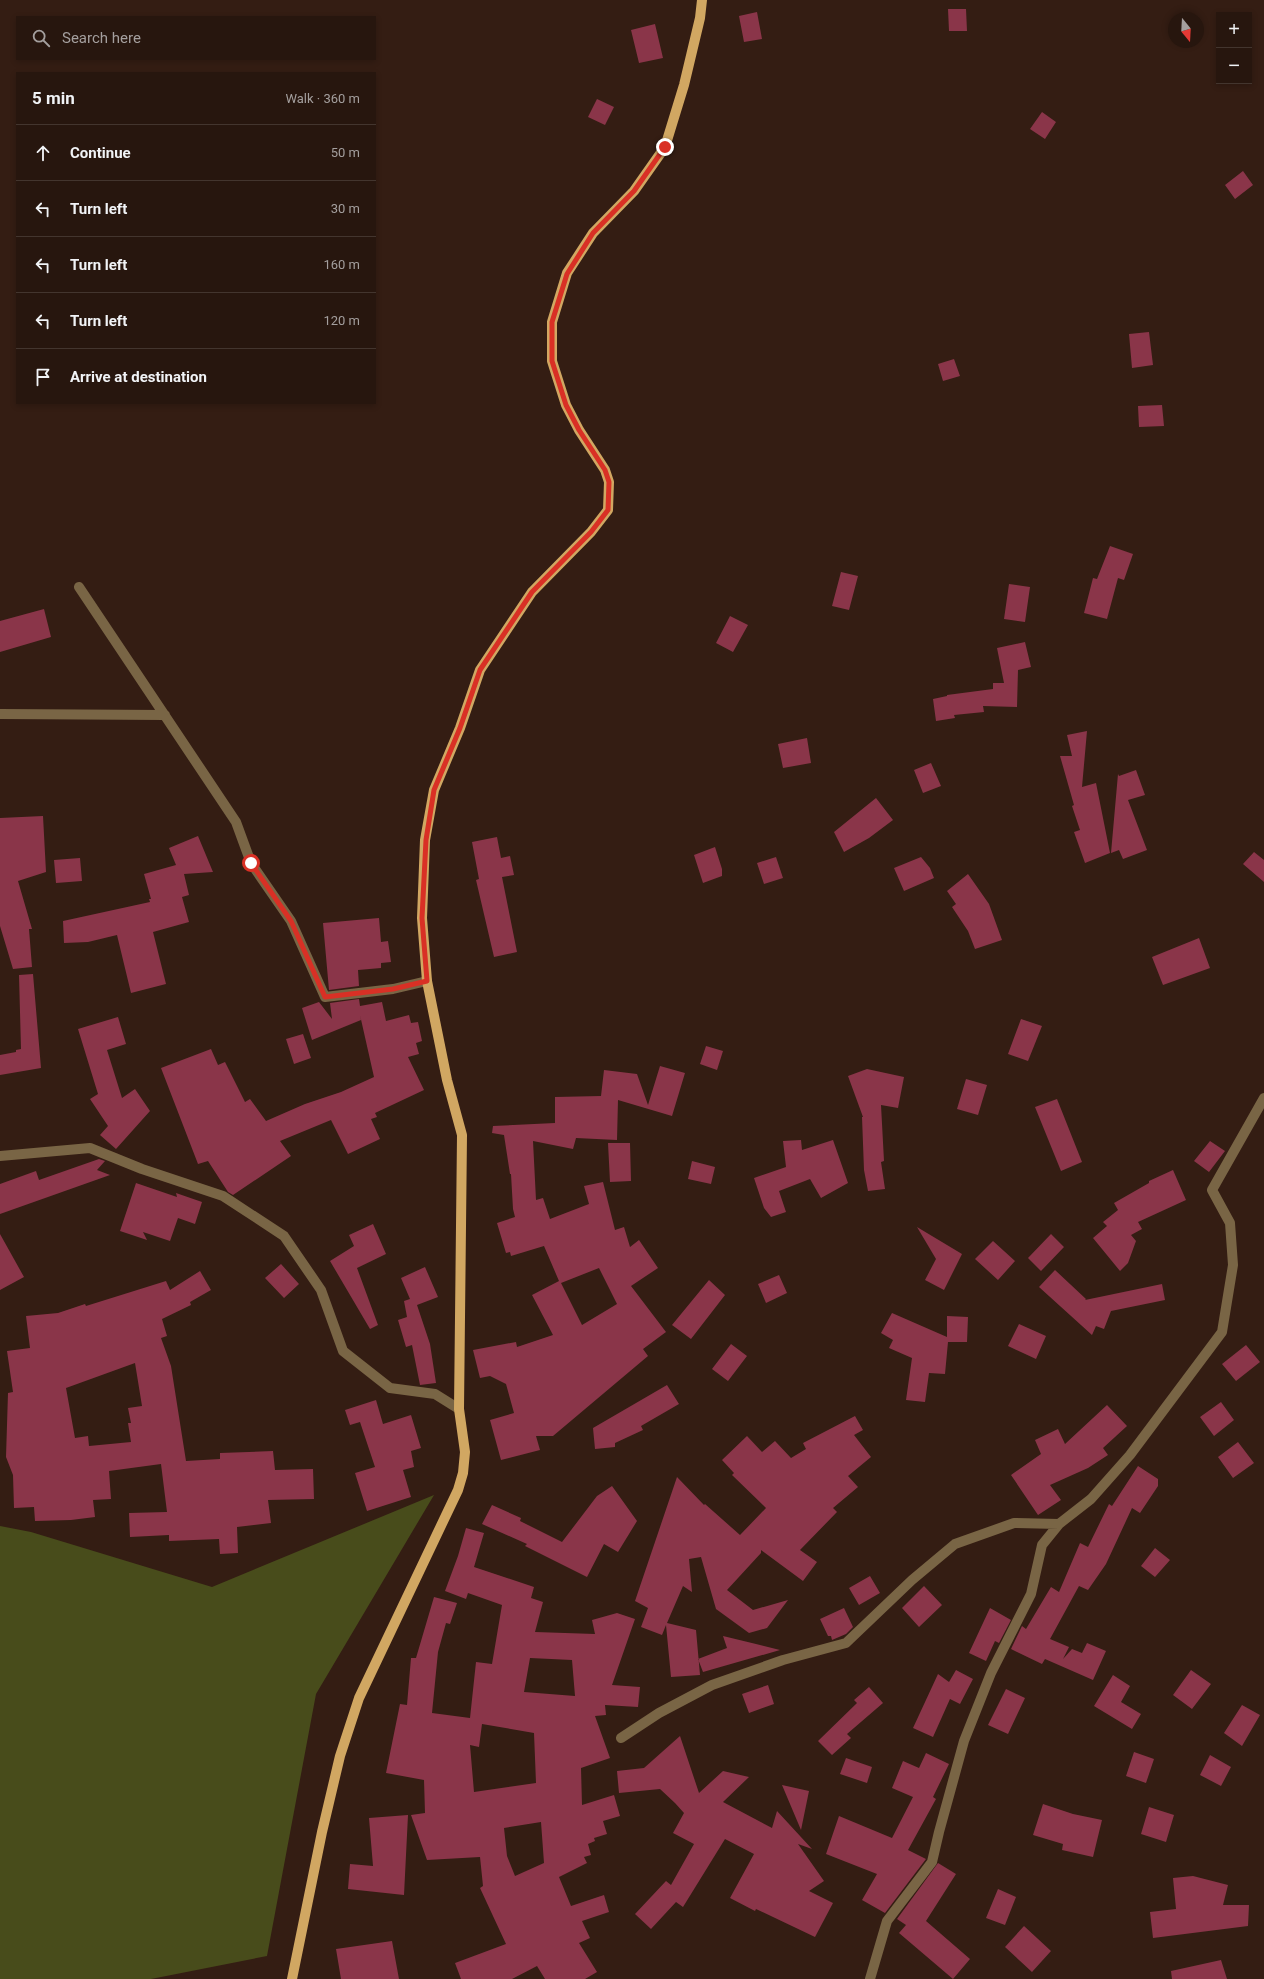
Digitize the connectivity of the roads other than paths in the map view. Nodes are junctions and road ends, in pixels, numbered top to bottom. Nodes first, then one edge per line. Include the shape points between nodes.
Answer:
1 (702, 0) edge
2 (79, 587) dead end
3 (0, 714) edge
4 (165, 715) junction
5 (427, 981) junction
6 (1264, 1098) edge
7 (0, 1156) edge
8 (459, 1409) junction
9 (1059, 1524) junction
10 (621, 1738) dead end
11 (292, 1979) edge
12 (870, 1979) edge

1 - 5 main road via 684,84 665,147 634,191 593,233 567,274 552,322 552,361 566,405 605,470 609,482 608,510 591,532 532,592 480,670 460,728 434,790 426,840 422,918
2 - 4 street
3 - 4 street
4 - 5 street via 236,822 251,863 291,921 325,997 393,989
5 - 8 main road via 446,1080 462,1135
6 - 9 street via 1212,1190 1230,1223 1233,1265 1222,1332 1130,1455 1091,1499
7 - 8 street via 90,1148 142,1170 223,1196 284,1236 321,1290 343,1351 390,1388 435,1394
8 - 11 main road via 465,1452 458,1490 359,1698 340,1756
9 - 10 street via 1014,1523 955,1544 912,1580 846,1643 783,1660 712,1685
9 - 12 street via 1042,1545 1031,1594 992,1673 964,1741 932,1862 887,1921

